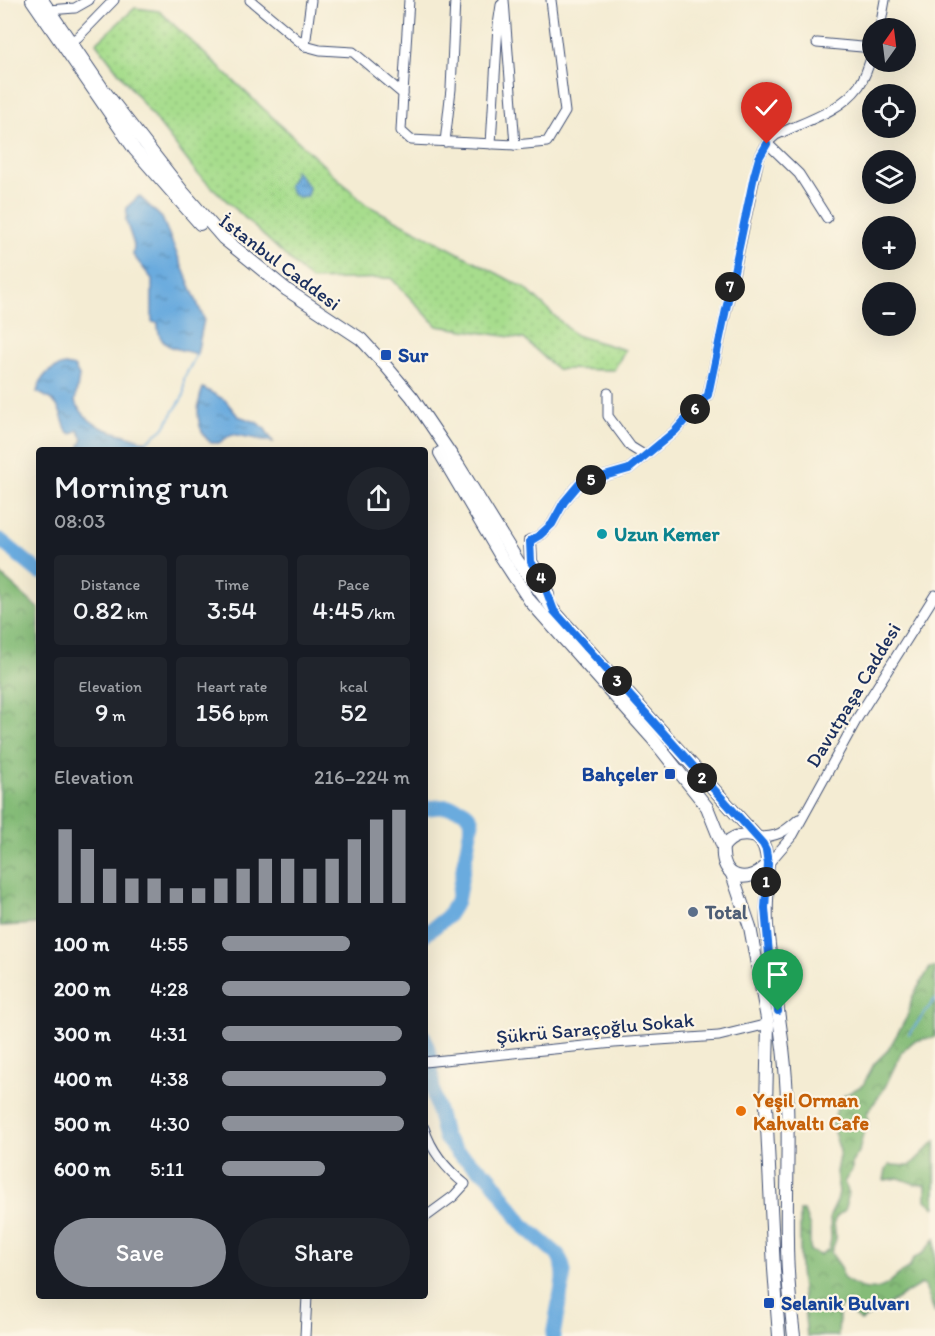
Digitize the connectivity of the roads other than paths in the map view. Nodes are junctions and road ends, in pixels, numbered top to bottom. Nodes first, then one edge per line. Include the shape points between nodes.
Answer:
1 (32, 0) edge
2 (89, 0) edge
3 (114, 0) edge
4 (250, 0) edge
5 (311, 0) edge
6 (409, 0) edge
7 (455, 0) edge
8 (503, 0) edge
9 (551, 0) edge
10 (885, 0) edge
11 (46, 5) edge
12 (882, 18) edge
13 (67, 44) junction
14 (817, 44) dead end
15 (305, 46) junction
16 (862, 48) edge
17 (865, 72) edge
18 (403, 94) junction
19 (445, 142) junction
20 (491, 144) junction
21 (767, 144) junction
22 (514, 145) junction
23 (827, 218) dead end
24 (212, 231) junction
25 (608, 393) dead end
26 (644, 456) junction
27 (530, 541) junction
28 (506, 543) junction
29 (500, 555) junction
30 (514, 555) junction
31 (935, 595) edge
32 (554, 611) junction
33 (802, 816) junction
34 (757, 837) junction
35 (723, 846) junction
36 (768, 864) junction
37 (732, 874) junction
38 (768, 1024) junction
39 (428, 1062) edge
40 (428, 1140) edge
41 (428, 1215) edge
42 (307, 1299) edge
43 (305, 1336) edge
44 (779, 1336) edge
45 (794, 1336) edge

1 - 13 main road, İstanbul Caddesi
2 - 11 street via 75,8
3 - 13 street
4 - 15 street
5 - 15 street
6 - 18 street
7 - 19 street
8 - 20 street
8 - 22 street
9 - 22 street via 565,112 547,142
10 - 12 street
11 - 13 main road, İstanbul Caddesi
13 - 24 main road, İstanbul Caddesi via 135,150
14 - 16 street
15 - 18 street via 353,52
17 - 21 street via 860,85 840,104 776,135
18 - 19 street via 401,131 411,140
19 - 20 street
20 - 22 street
21 - 23 street via 799,174
21 - 26 street via 754,176 708,395 675,431
24 - 28 main road, İstanbul Caddesi via 361,339 386,365 458,465
24 - 29 main road, İstanbul Caddesi via 262,278 355,343 397,387
25 - 26 street via 608,416 631,447
26 - 27 street via 629,469 580,483 552,524
27 - 28 main road
27 - 30 main road
27 - 32 main road via 531,562
28 - 29 main road
28 - 30 main road, İstanbul Caddesi
29 - 30 main road
29 - 35 main road, İstanbul Caddesi via 530,602 652,738 707,807
30 - 32 main road, İstanbul Caddesi
31 - 33 street, Davutpaşa Caddesi via 858,717
32 - 34 main road
33 - 34 street via 785,832
33 - 36 street, Davutpaşa Caddesi via 793,835
34 - 35 main road via 734,837
34 - 36 main road via 766,850
35 - 37 main road via 725,865
36 - 37 main road via 755,875
36 - 45 main road via 765,908 788,1101 787,1242
37 - 38 main road via 750,927
38 - 39 street, Şükrü Saraçoğlu Sokak via 719,1035
38 - 44 main road via 766,1106
40 - 41 street via 445,1165 465,1184
42 - 43 street

